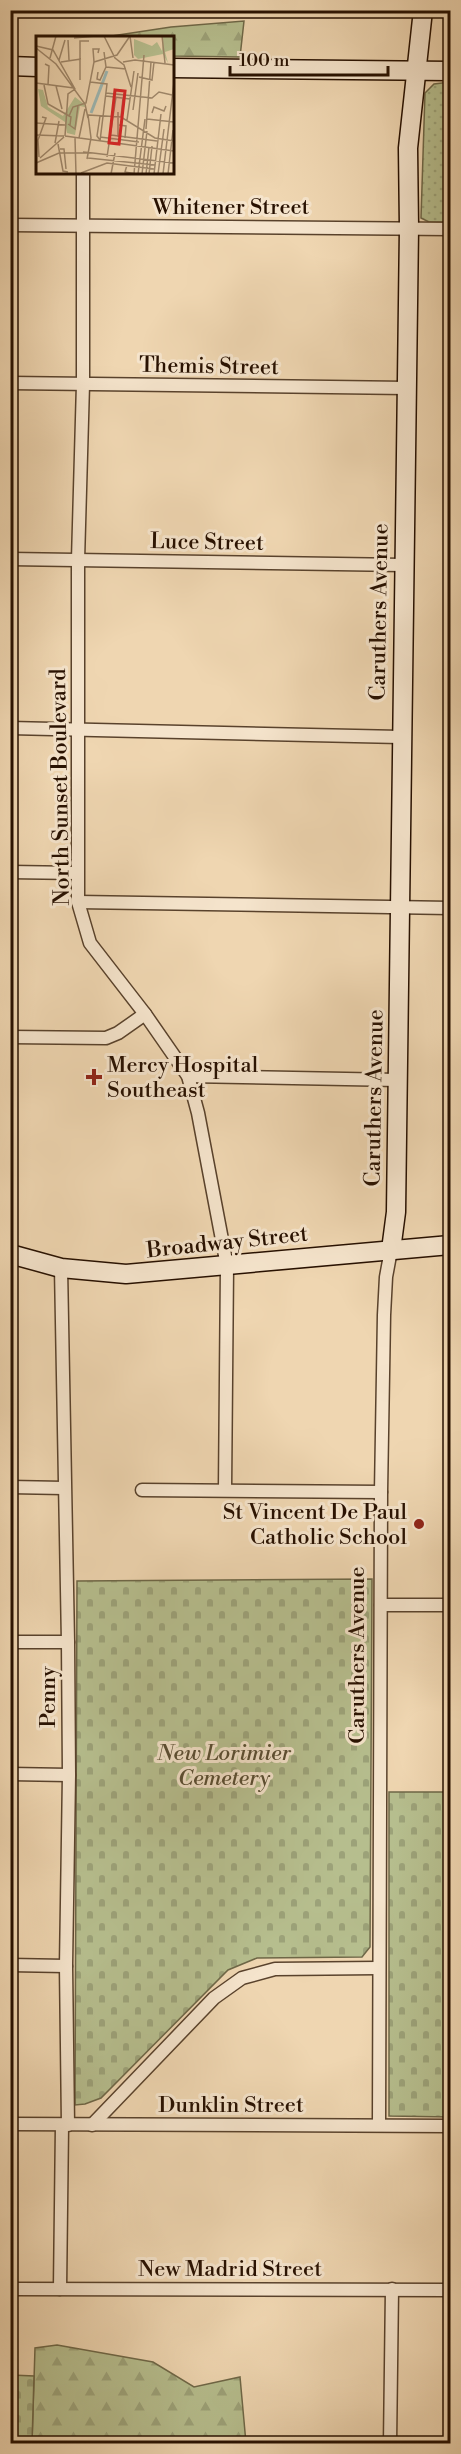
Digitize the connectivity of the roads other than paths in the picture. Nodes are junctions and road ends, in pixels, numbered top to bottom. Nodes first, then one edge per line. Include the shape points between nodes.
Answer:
1 (423, 10) edge
2 (10, 66) edge
3 (36, 67) edge
4 (174, 68) edge
5 (416, 70) junction
6 (450, 71) edge
7 (83, 174) edge
8 (10, 225) edge
9 (82, 226) junction
10 (409, 228) junction
11 (450, 229) edge
12 (10, 383) edge
13 (83, 384) junction
14 (407, 388) junction
15 (10, 559) edge
16 (78, 560) junction
17 (403, 565) junction
18 (10, 728) edge
19 (79, 729) junction
20 (400, 737) junction
21 (10, 872) edge
22 (77, 873) junction
23 (78, 902) junction
24 (401, 907) junction
25 (450, 908) edge
26 (145, 1014) junction
27 (10, 1037) edge
28 (188, 1076) junction
29 (398, 1080) junction
30 (450, 1245) edge
31 (391, 1250) junction
32 (10, 1254) edge
33 (227, 1266) junction
34 (60, 1268) junction
35 (10, 1487) edge
36 (64, 1488) junction
37 (142, 1490) dead end
38 (225, 1490) junction
39 (381, 1492) junction
40 (381, 1605) junction
41 (450, 1605) edge
42 (10, 1642) edge
43 (68, 1642) junction
44 (10, 1774) edge
45 (69, 1775) junction
46 (10, 1965) edge
47 (66, 1966) junction
48 (378, 1968) junction
49 (10, 2124) edge
50 (65, 2125) junction
51 (92, 2125) junction
52 (379, 2125) junction
53 (450, 2126) edge
54 (10, 2289) edge
55 (60, 2289) junction
56 (392, 2289) junction
57 (450, 2290) edge
58 (390, 2444) edge

1 - 5 street, Caruthers Avenue
2 - 3 street
4 - 5 street
5 - 6 street
5 - 10 street, Caruthers Avenue via 408,148
7 - 9 street, North Sunset Boulevard
8 - 9 street, Whitener Street
9 - 10 street, Whitener Street
9 - 13 street, North Sunset Boulevard
10 - 11 street, Whitener Street
10 - 14 street, Caruthers Avenue
12 - 13 street, Themis Street
13 - 14 street, Themis Street
13 - 16 street, North Sunset Boulevard
14 - 17 street, Caruthers Avenue
15 - 16 street, Luce Street
16 - 17 street, Luce Street
16 - 19 street, North Sunset Boulevard
17 - 20 street, Caruthers Avenue
18 - 19 street
19 - 20 street
19 - 22 street, North Sunset Boulevard
20 - 24 street, Caruthers Avenue
21 - 22 street
22 - 23 street, North Sunset Boulevard
23 - 24 street
23 - 26 street, North Sunset Boulevard via 90,943
24 - 25 street
24 - 29 street, Caruthers Avenue
26 - 27 street via 106,1038
26 - 28 street, North Sunset Boulevard
28 - 29 street
28 - 33 street, North Sunset Boulevard
29 - 31 street, Caruthers Avenue via 396,1212
30 - 31 street, Broadway Street
31 - 33 street, Broadway Street
31 - 39 street, Caruthers Avenue via 384,1315
32 - 34 street, Broadway Street
33 - 34 street, Broadway Street via 126,1274
33 - 38 street, North Sunset Boulevard
34 - 36 street, Penny
35 - 36 street
36 - 43 street, Penny
37 - 38 street
38 - 39 street
39 - 40 street, Caruthers Avenue
40 - 41 street
40 - 48 street, Caruthers Avenue
42 - 43 street
43 - 45 street, Penny
44 - 45 street
45 - 47 street, Penny
46 - 47 street
47 - 50 street, Penny
48 - 51 street via 274,1969 242,1978 214,1998
48 - 52 street, Caruthers Avenue
49 - 50 street, Dunklin Street
50 - 51 street, Dunklin Street
50 - 55 street, Penny
51 - 52 street, Dunklin Street
52 - 53 street, Dunklin Street
54 - 55 street, New Madrid Street
55 - 56 street, New Madrid Street
56 - 57 street, New Madrid Street
56 - 58 street

